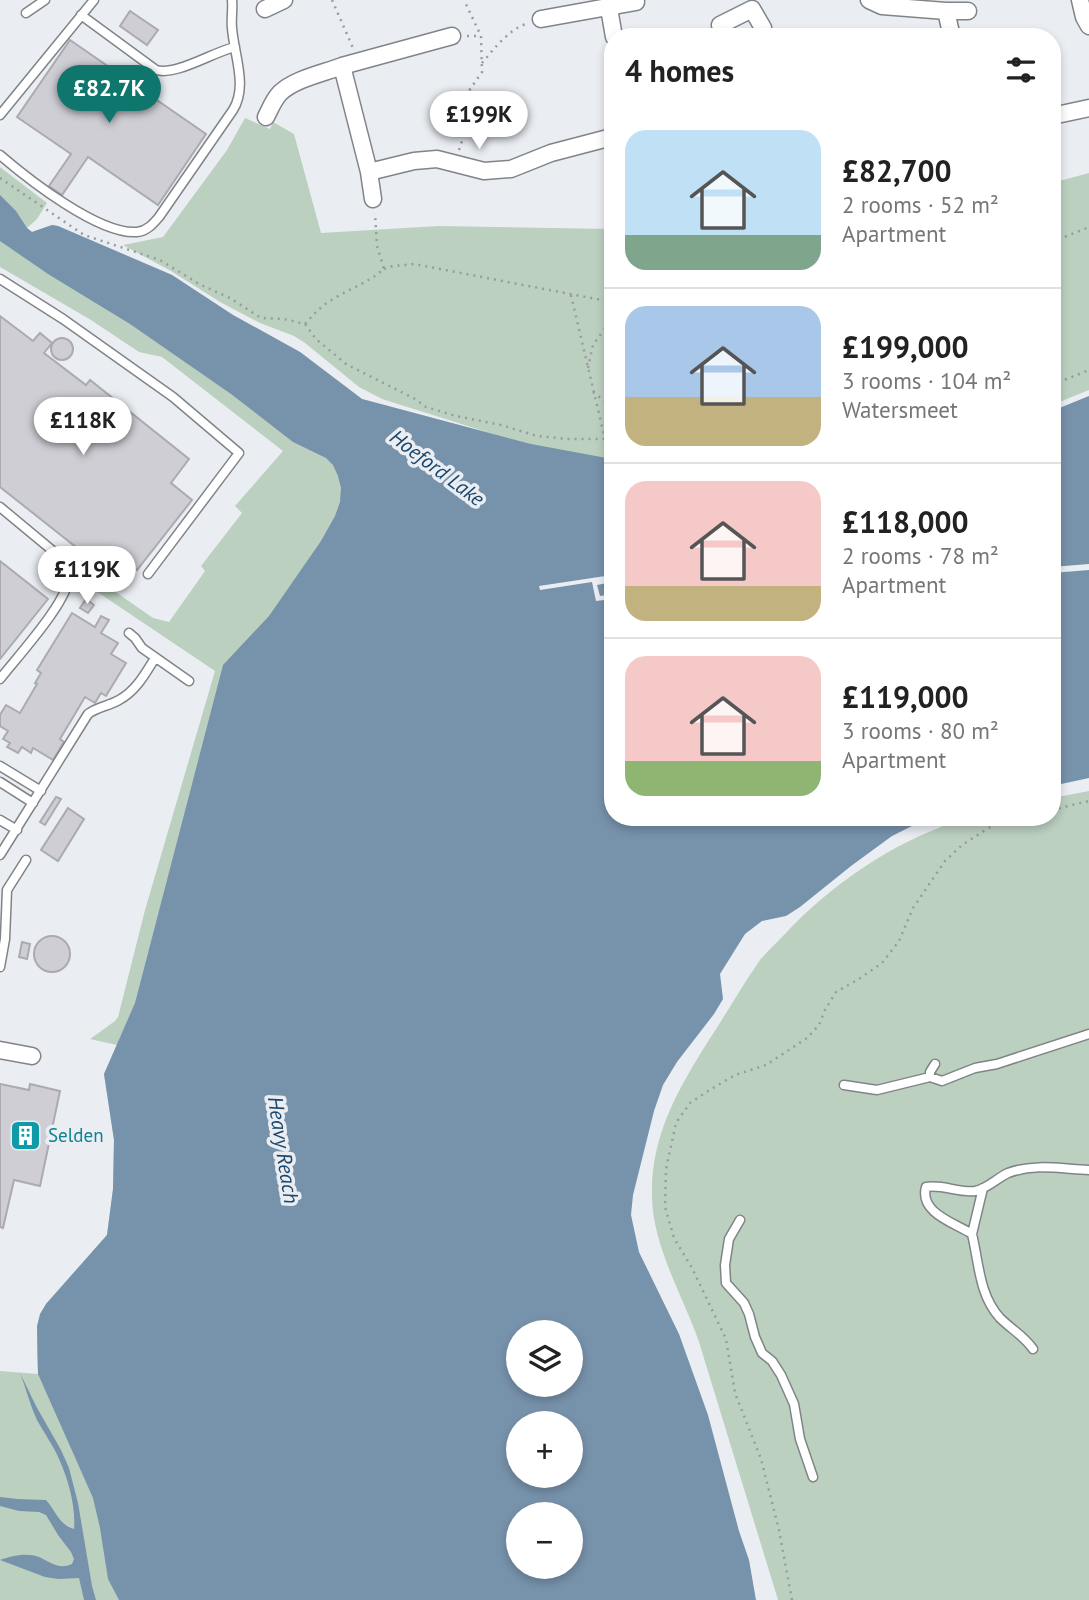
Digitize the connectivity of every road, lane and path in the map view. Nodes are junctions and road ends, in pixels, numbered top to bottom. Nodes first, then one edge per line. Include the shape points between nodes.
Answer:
1 (45, 0) edge
2 (94, 0) edge
3 (232, 0) edge
4 (284, 0) edge
5 (332, 0) edge
6 (464, 0) edge
7 (768, 0) edge
8 (869, 0) edge
9 (1080, 0) edge
10 (636, 2) dead end
11 (608, 8) junction
12 (265, 9) dead end
13 (752, 9) junction
14 (946, 11) junction
15 (968, 11) dead end
16 (26, 13) dead end
17 (81, 15) junction
18 (541, 19) joint
19 (720, 25) dead end
20 (1089, 26) edge
21 (612, 28) edge
22 (763, 28) dead end
23 (950, 28) edge
24 (452, 36) dead end
25 (234, 47) junction
26 (358, 61) junction
27 (482, 63) junction
28 (342, 66) junction
29 (1089, 108) edge
30 (1061, 114) edge
31 (0, 115) edge
32 (266, 117) dead end
33 (604, 139) edge
34 (0, 155) edge
35 (455, 163) junction
36 (369, 172) junction
37 (0, 178) edge
38 (373, 199) joint
39 (1089, 227) edge
40 (1061, 238) edge
41 (384, 270) junction
42 (0, 279) edge
43 (570, 294) junction
44 (604, 300) edge
45 (305, 324) junction
46 (604, 330) edge
47 (588, 370) junction
48 (1089, 370) edge
49 (1061, 381) edge
50 (593, 391) junction
51 (604, 400) edge
52 (604, 432) edge
53 (604, 439) edge
54 (0, 507) edge
55 (148, 574) dead end
56 (130, 633) dead end
57 (155, 658) junction
58 (0, 679) edge
59 (189, 681) dead end
60 (0, 766) edge
61 (0, 782) edge
62 (41, 791) junction
63 (1089, 801) edge
64 (33, 803) junction
65 (1061, 808) edge
66 (0, 820) edge
67 (992, 826) edge
68 (16, 830) junction
69 (0, 856) edge
70 (26, 860) dead end
71 (0, 967) edge
72 (1089, 1034) edge
73 (0, 1050) edge
74 (32, 1056) dead end
75 (935, 1064) dead end
76 (930, 1077) junction
77 (844, 1085) dead end
78 (1089, 1170) edge
79 (983, 1188) junction
80 (740, 1220) dead end
81 (972, 1234) junction
82 (1033, 1349) dead end
83 (813, 1477) dead end
84 (792, 1600) edge

1 - 16 lane
2 - 17 lane
3 - 25 lane
4 - 12 street
5 - 26 path
6 - 27 path via 481,36
7 - 13 street
8 - 14 street via 882,6
9 - 20 street
10 - 11 street
11 - 18 street
11 - 21 street
13 - 19 street
13 - 22 street
14 - 15 street
14 - 23 street
17 - 25 lane via 161,72
17 - 31 lane
18 - 27 path via 519,27
24 - 26 street
25 - 34 lane via 238,102 159,217 143,230 118,229 90,217
26 - 28 street
27 - 35 path via 482,72 466,95 459,117 463,138
28 - 32 street via 287,88
28 - 36 street
29 - 30 street
33 - 35 street via 511,169 484,171
35 - 36 street via 414,161
36 - 38 street
37 - 45 path via 84,235 160,260 261,318
38 - 41 path
39 - 40 path
41 - 43 path via 414,264
41 - 45 path via 331,300
42 - 55 lane via 173,397 239,453
43 - 44 path
43 - 47 path
45 - 53 path via 346,364 426,407 537,436
46 - 47 path via 593,345
47 - 50 path
48 - 49 path
50 - 51 path
50 - 52 path
54 - 58 lane via 59,556 69,572 63,597
56 - 57 lane
57 - 59 lane
57 - 62 lane via 129,693 88,714
60 - 62 lane
61 - 64 lane
62 - 64 lane
63 - 65 path
64 - 68 lane
66 - 68 lane
67 - 84 path via 945,860 882,963 836,992 807,1038 765,1065 735,1075 690,1102 676,1123 666,1169 665,1207 674,1238 726,1339 735,1393 761,1459 779,1530
68 - 69 lane
70 - 71 lane via 7,890
72 - 76 lane via 942,1081
73 - 74 street
75 - 76 lane
76 - 77 lane via 877,1090
78 - 79 lane via 1034,1167 1009,1173
79 - 81 lane
79 - 81 lane via 974,1191 933,1185 926,1187 924,1194 936,1213
80 - 83 lane via 729,1239 726,1283 744,1303 762,1353 781,1375 794,1404
81 - 82 lane via 979,1277 991,1306

